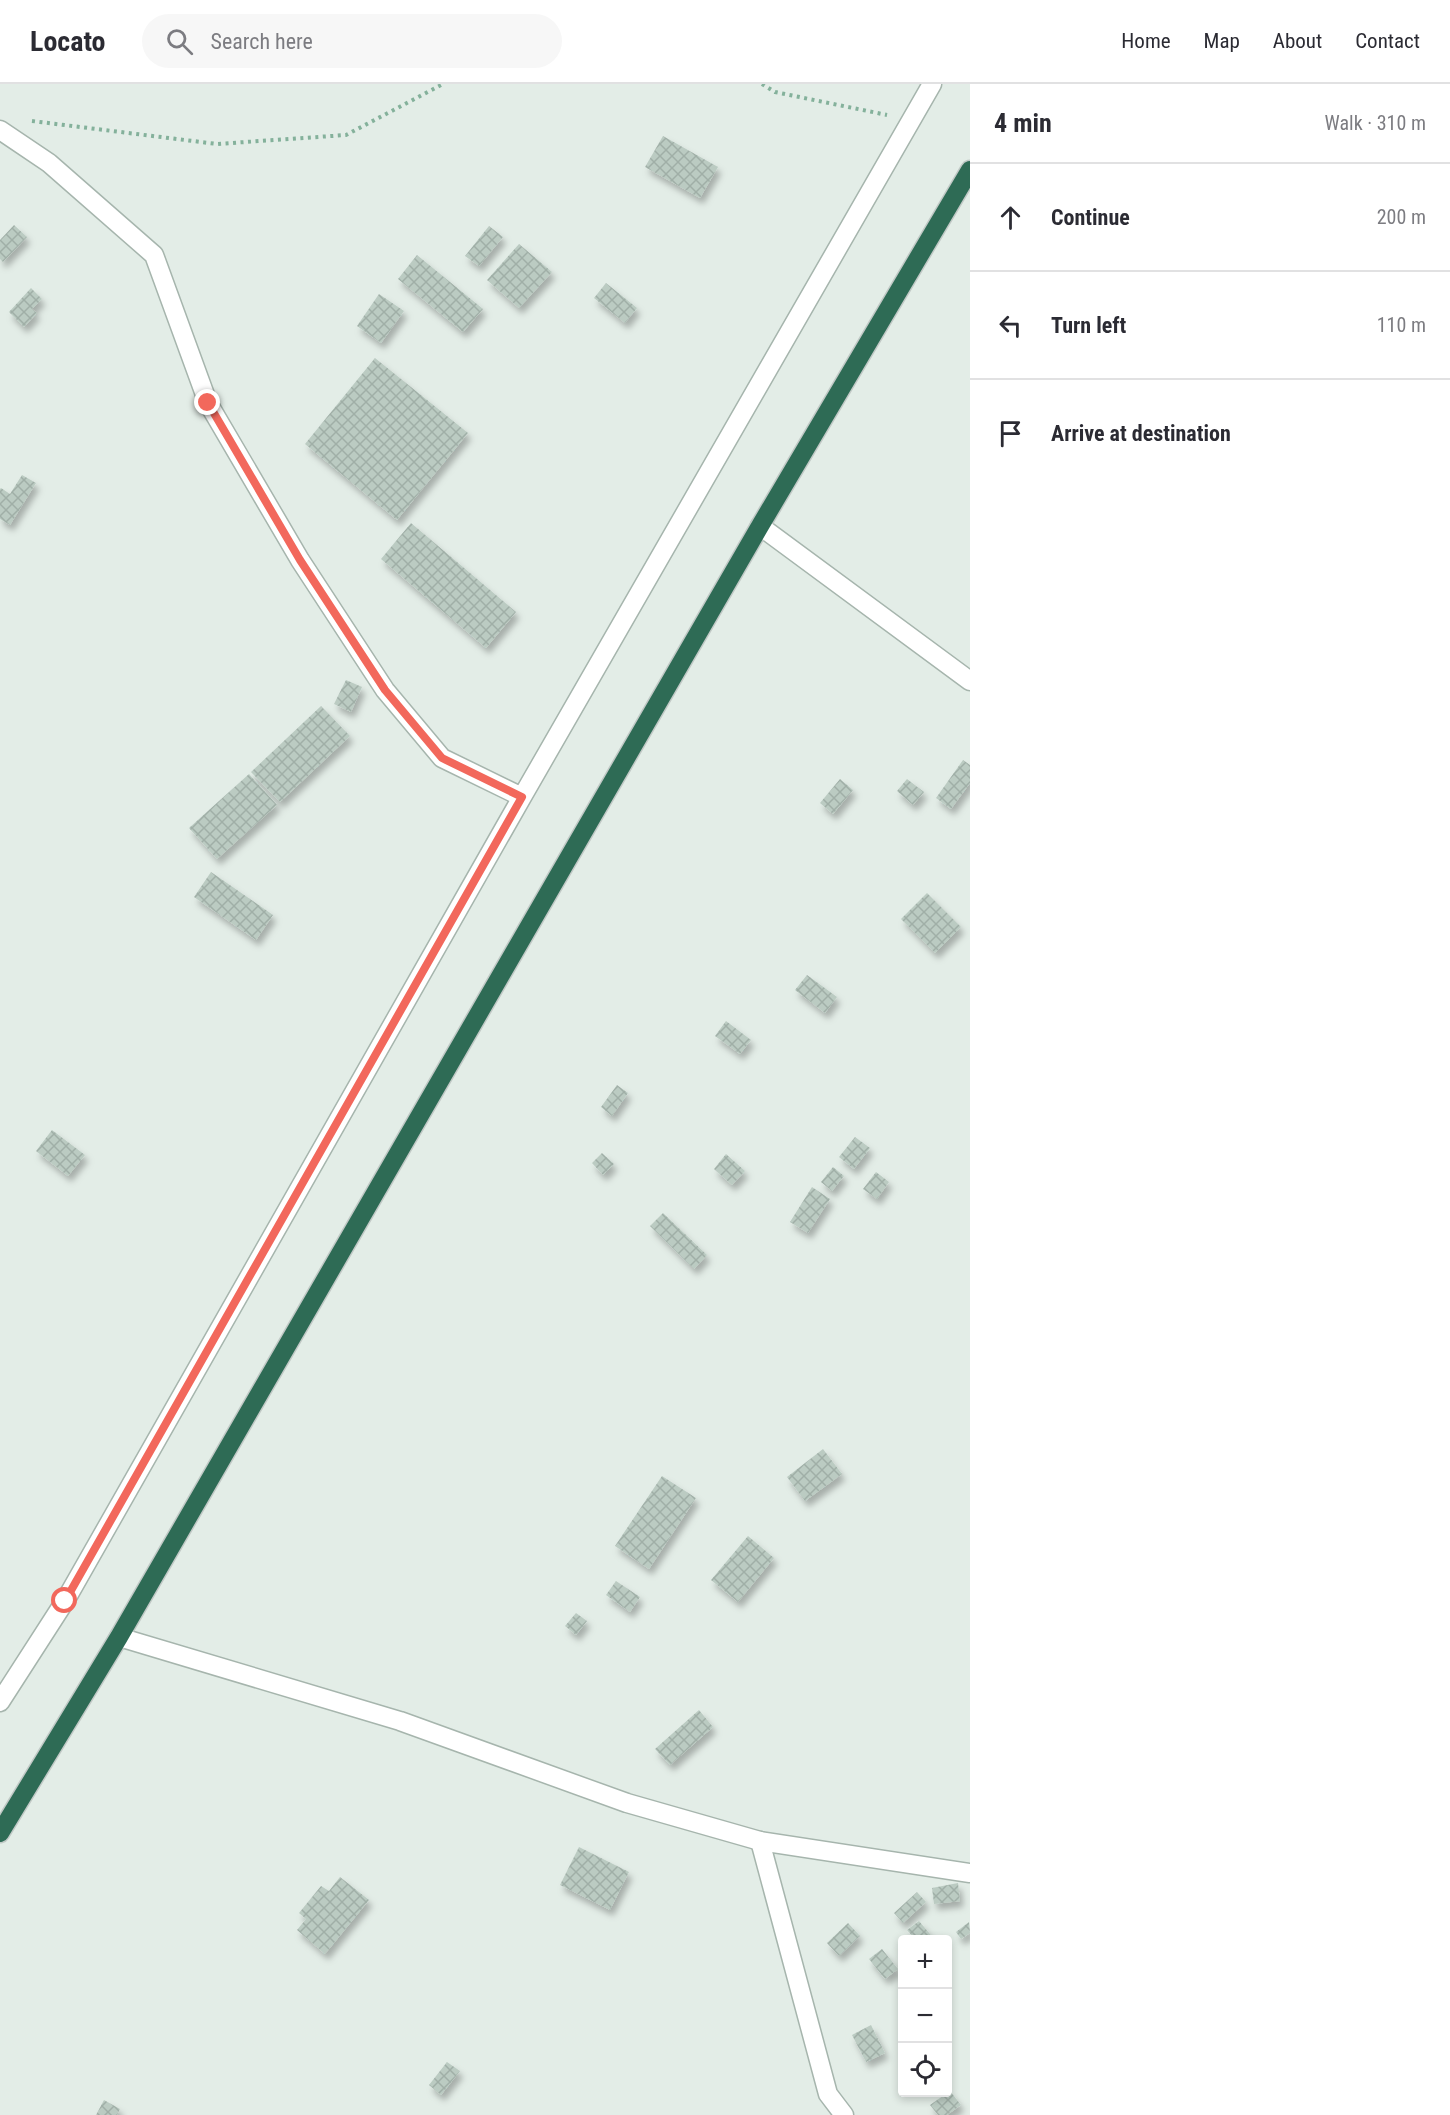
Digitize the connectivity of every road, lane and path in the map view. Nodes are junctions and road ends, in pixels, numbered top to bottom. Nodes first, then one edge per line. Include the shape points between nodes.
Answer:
1 (443, 84) edge
2 (762, 84) edge
3 (932, 84) edge
4 (23, 120) dead end
5 (911, 120) junction
6 (0, 130) edge
7 (970, 170) edge
8 (760, 526) junction
9 (970, 681) edge
10 (522, 797) junction
11 (119, 1637) junction
12 (0, 1702) edge
13 (0, 1833) edge
14 (760, 1841) junction
15 (970, 1873) edge
16 (844, 2115) edge

1 - 4 path via 346,135 217,144
2 - 5 path via 776,92
3 - 5 street
5 - 10 street
6 - 10 street via 49,163 154,255 208,403 300,560 385,690 442,758
7 - 8 highway
8 - 9 street
8 - 11 highway
10 - 12 street via 65,1601
11 - 13 highway
11 - 14 street via 400,1721 627,1803
14 - 15 street
14 - 16 street via 828,2094

